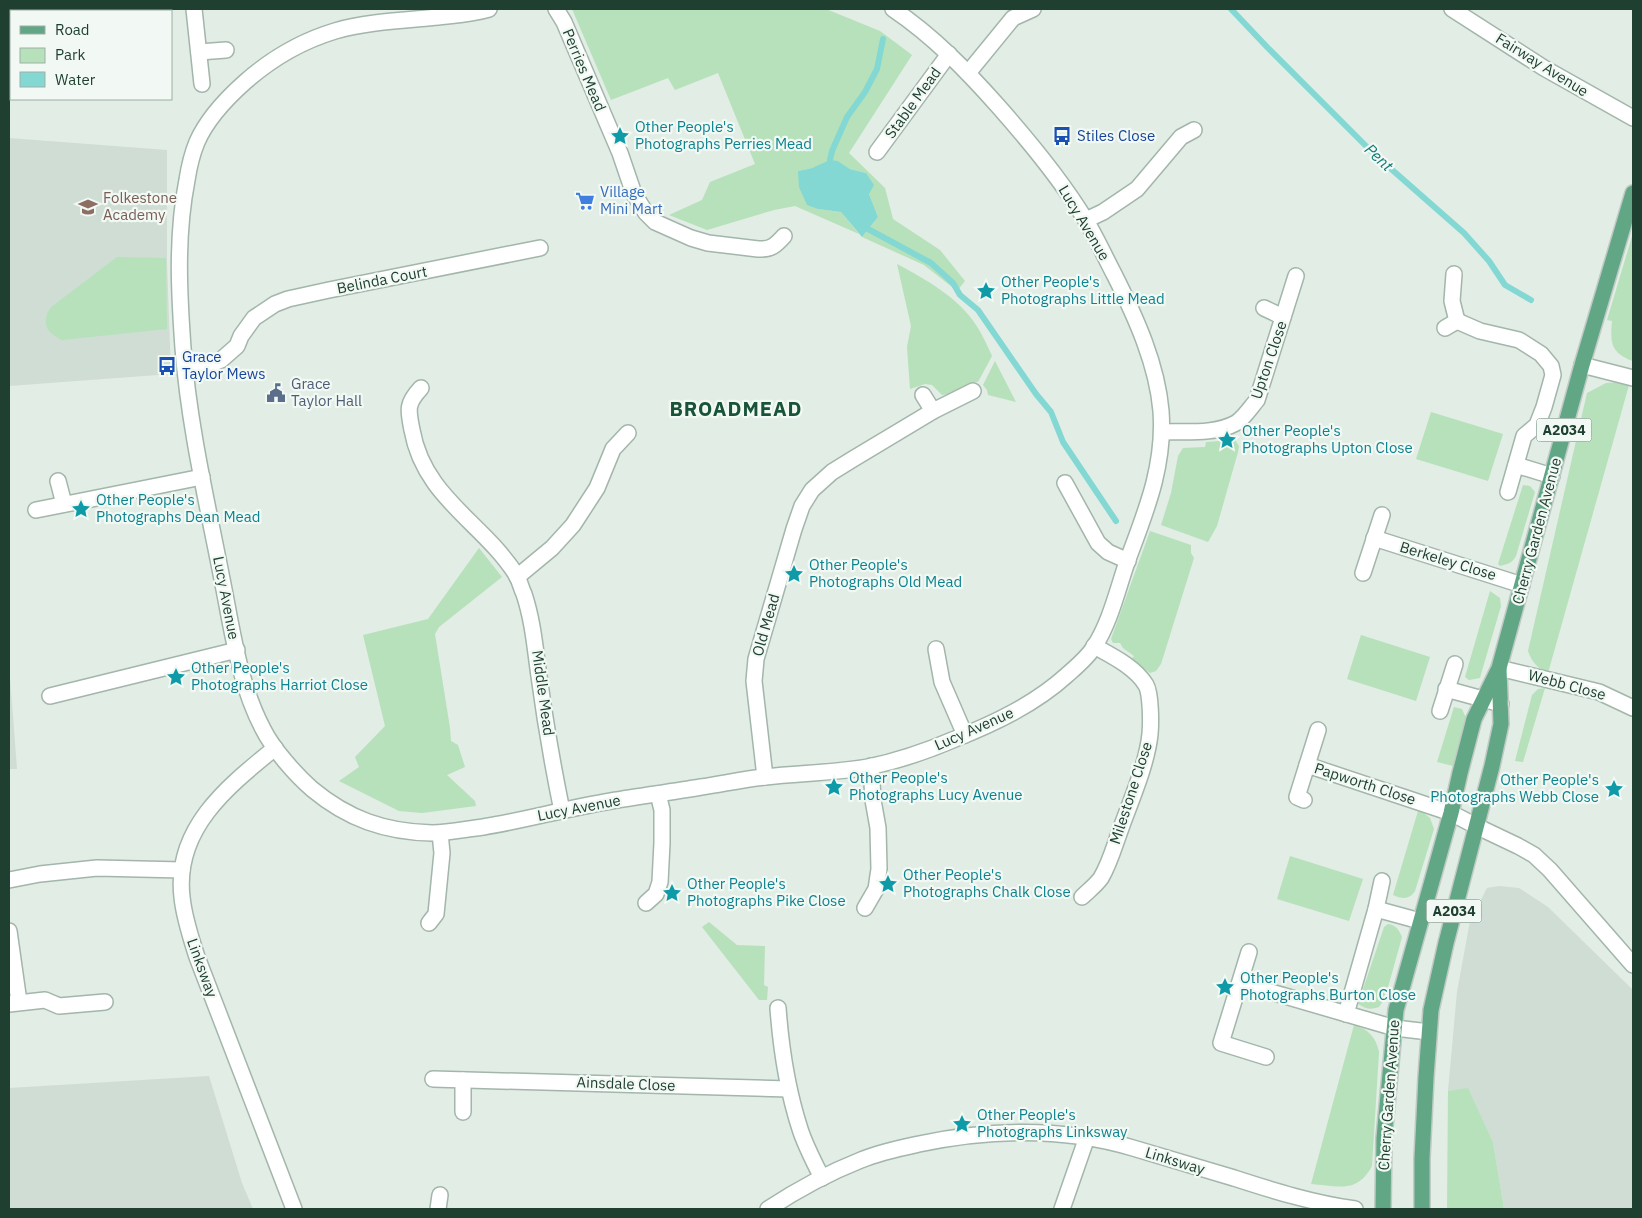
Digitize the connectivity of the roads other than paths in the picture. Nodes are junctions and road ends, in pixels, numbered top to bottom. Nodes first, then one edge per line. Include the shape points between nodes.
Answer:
1 (194, 9) edge
2 (489, 9) edge
3 (556, 9) edge
4 (893, 9) edge
5 (1033, 9) edge
6 (1452, 9) edge
7 (226, 50) dead end
8 (199, 52) junction
9 (949, 54) junction
10 (968, 73) junction
11 (202, 84) dead end
12 (1633, 118) edge
13 (1194, 130) dead end
14 (877, 152) dead end
15 (1633, 193) edge
16 (1086, 220) junction
17 (784, 236) dead end
18 (540, 248) dead end
19 (1454, 274) dead end
20 (1296, 276) dead end
21 (1264, 308) dead end
22 (1283, 317) junction
23 (1582, 365) junction
24 (185, 366) junction
25 (1633, 378) edge
26 (420, 388) dead end
27 (973, 391) dead end
28 (923, 395) dead end
29 (933, 411) junction
30 (1162, 432) junction
31 (628, 433) dead end
32 (1516, 465) junction
33 (1552, 476) junction
34 (202, 477) junction
35 (58, 481) dead end
36 (1065, 483) dead end
37 (1508, 492) dead end
38 (64, 504) junction
39 (36, 510) dead end
40 (1382, 515) dead end
41 (1374, 538) junction
42 (1128, 561) junction
43 (1363, 573) dead end
44 (517, 577) junction
45 (1522, 585) junction
46 (1094, 646) junction
47 (936, 649) dead end
48 (237, 650) junction
49 (1455, 664) dead end
50 (1499, 668) junction
51 (1446, 689) junction
52 (50, 696) dead end
53 (1484, 700) junction
54 (1500, 704) junction
55 (1633, 708) edge
56 (1440, 711) dead end
57 (1318, 730) dead end
58 (965, 735) junction
59 (275, 748) junction
60 (1307, 765) junction
61 (871, 766) junction
62 (765, 777) junction
63 (658, 794) junction
64 (1304, 800) dead end
65 (562, 811) junction
66 (1451, 813) junction
67 (1476, 826) junction
68 (440, 834) junction
69 (182, 870) junction
70 (9, 880) edge
71 (1382, 881) dead end
72 (1082, 897) dead end
73 (646, 903) dead end
74 (866, 908) dead end
75 (1376, 909) junction
76 (1420, 921) junction
77 (430, 922) dead end
78 (9, 931) edge
79 (1249, 952) dead end
80 (1633, 965) edge
81 (1240, 983) junction
82 (105, 1002) dead end
83 (14, 1003) edge
84 (778, 1008) dead end
85 (1346, 1014) junction
86 (1395, 1028) junction
87 (1429, 1032) junction
88 (1266, 1058) dead end
89 (433, 1079) dead end
90 (463, 1080) junction
91 (789, 1089) junction
92 (463, 1112) dead end
93 (1087, 1137) junction
94 (822, 1178) junction
95 (294, 1209) edge
96 (768, 1209) edge
97 (1062, 1209) edge
98 (1355, 1209) edge
99 (1383, 1209) edge
100 (1422, 1209) edge

1 - 8 street
2 - 24 street, Lucy Avenue via 332,31 267,64 233,92 197,142 182,202 179,261
3 - 17 street, Perries Mead via 620,153 634,194 646,213 656,222 708,243 764,250
4 - 9 street, Lucy Avenue
5 - 10 street via 1013,18
6 - 12 street, Fairway Avenue via 1544,68
7 - 8 street
8 - 11 street
9 - 10 street, Lucy Avenue
9 - 14 street, Stable Mead
10 - 16 street, Lucy Avenue via 1033,145
13 - 16 street via 1181,137 1137,188
15 - 23 main road, Cherry Garden Avenue / A2034
16 - 30 street, Lucy Avenue via 1140,330 1159,398
18 - 24 street, Belinda Court via 288,299 254,318 237,346 221,360
19 - 32 street via 1451,324 1519,340 1541,354 1552,366 1553,375 1544,407 1537,425 1524,436
20 - 22 street, Upton Close
21 - 22 street
22 - 30 street, Upton Close via 1257,400 1237,423 1218,429
23 - 25 street
23 - 33 main road, Cherry Garden Avenue / A2034
24 - 34 street, Lucy Avenue via 189,411
26 - 44 street, Middle Mead via 411,399 409,412 419,456 431,479
27 - 29 street, Old Mead
28 - 29 street
29 - 62 street, Old Mead via 832,472 812,490 802,506 756,659 754,681
30 - 42 street, Lucy Avenue via 1151,493
31 - 44 street via 613,449 597,488 573,525 552,548
32 - 33 street
32 - 37 street
33 - 45 main road, Cherry Garden Avenue / A2034
34 - 38 street
34 - 48 street, Lucy Avenue
35 - 38 street
36 - 42 street via 1098,543 1108,552
38 - 39 street
40 - 41 street
41 - 43 street
41 - 45 street, Berkeley Close
42 - 46 street, Lucy Avenue via 1110,613
44 - 65 street, Middle Mead via 535,636 538,675
45 - 50 main road, Cherry Garden Avenue / A2034
46 - 58 street, Lucy Avenue via 1050,690 1012,713
46 - 72 street, Milestone Close via 1129,668 1147,687 1150,735 1139,778 1110,858 1100,878
47 - 58 street via 942,682
48 - 52 street
48 - 59 street, Lucy Avenue via 246,691 262,729
49 - 51 street
50 - 53 main road, Cherry Garden Avenue / A2034
50 - 54 main road, Cherry Garden Avenue / A2034
50 - 55 street, Webb Close via 1599,692
51 - 53 street
51 - 56 street
53 - 54 street
53 - 66 main road, Cherry Garden Avenue / A2034 via 1474,719
54 - 67 main road, Cherry Garden Avenue / A2034 via 1501,724
57 - 60 street, Papworth Close
58 - 61 street, Lucy Avenue via 923,752
59 - 68 street, Lucy Avenue via 310,787 344,812 368,823
59 - 69 street, Linksway via 235,781 201,819 193,833
60 - 64 street, Papworth Close via 1297,797
60 - 66 street, Papworth Close
61 - 62 street, Lucy Avenue
61 - 74 street via 879,869 876,890
62 - 63 street, Lucy Avenue
63 - 65 street, Lucy Avenue
63 - 73 street via 662,810 660,882 656,894
65 - 68 street, Lucy Avenue
66 - 67 street, Papworth Close
66 - 76 main road, Cherry Garden Avenue / A2034
67 - 80 street, Papworth Close via 1534,855
67 - 87 main road, Cherry Garden Avenue / A2034 via 1446,943
68 - 77 street via 442,852 436,914
69 - 70 street via 97,868
69 - 95 street, Linksway via 182,896 189,932
71 - 75 street
75 - 76 street
75 - 85 street
76 - 86 main road, Cherry Garden Avenue / A2034 via 1396,1010
78 - 83 street
79 - 81 street
81 - 85 street
81 - 88 street via 1221,1043
82 - 83 street via 59,1006 45,1000
84 - 91 street
85 - 86 street
86 - 87 street
86 - 99 main road, Cherry Garden Avenue / A2034 via 1384,1138
87 - 100 main road, Cherry Garden Avenue / A2034
89 - 90 street, Ainsdale Close
90 - 91 street, Ainsdale Close
90 - 92 street
91 - 94 street via 800,1130
93 - 94 street, Linksway via 1035,1132 968,1135 886,1152
93 - 97 street
93 - 98 street, Linksway via 1303,1199
94 - 96 street, Linksway

